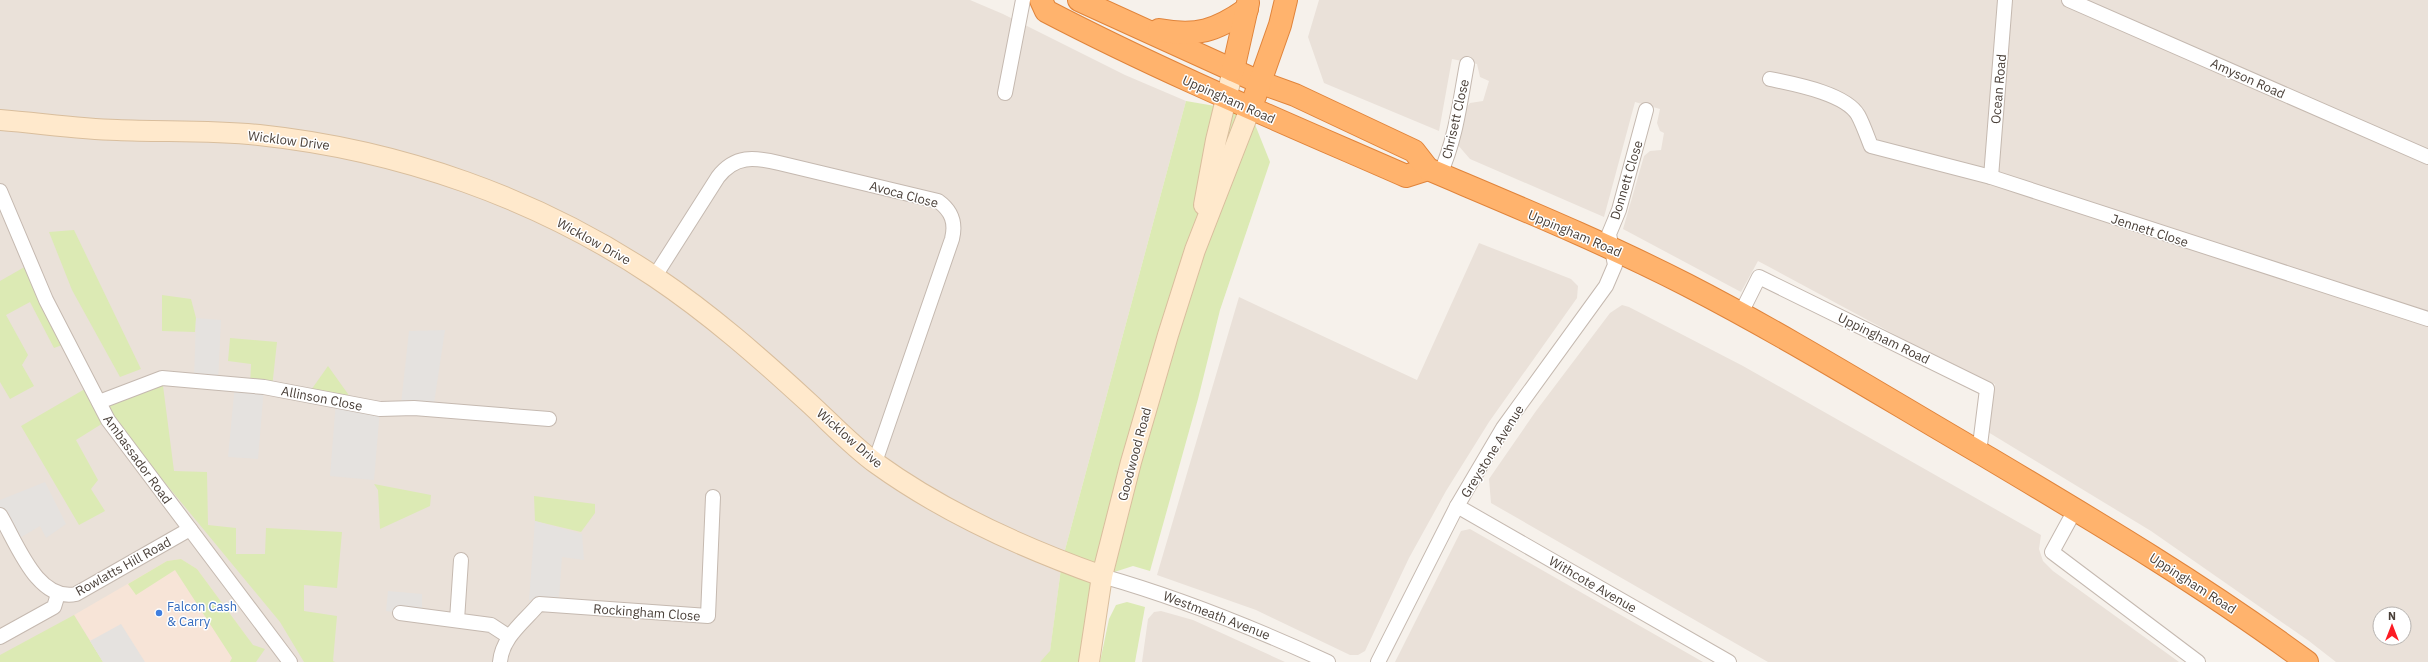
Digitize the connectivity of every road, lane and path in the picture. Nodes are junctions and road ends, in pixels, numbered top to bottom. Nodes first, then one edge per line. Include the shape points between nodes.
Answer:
1 (1023, 0) edge
2 (1040, 0) edge
3 (1079, 0) edge
4 (1286, 0) edge
5 (2005, 0) edge
6 (2069, 0) edge
7 (1248, 4) edge
8 (1138, 26) junction
9 (1467, 64) dead end
10 (1233, 70) junction
11 (1770, 79) dead end
12 (1259, 82) junction
13 (1005, 93) dead end
14 (1225, 98) junction
15 (1250, 109) junction
16 (1646, 110) dead end
17 (0, 120) edge
18 (2428, 157) edge
19 (1434, 172) junction
20 (1991, 177) junction
21 (0, 191) edge
22 (1613, 249) junction
23 (1195, 250) junction
24 (655, 276) junction
25 (1741, 313) junction
26 (2428, 319) edge
27 (99, 402) junction
28 (549, 419) dead end
29 (1979, 453) junction
30 (874, 462) junction
31 (713, 497) dead end
32 (1457, 506) junction
33 (2075, 510) junction
34 (0, 516) edge
35 (190, 529) junction
36 (461, 560) dead end
37 (1102, 576) junction
38 (58, 594) junction
39 (400, 613) dead end
40 (457, 620) junction
41 (508, 636) junction
42 (0, 637) edge
43 (290, 662) edge
44 (500, 662) edge
45 (1089, 662) edge
46 (1328, 662) edge
47 (1378, 662) edge
48 (1729, 662) edge
49 (2198, 662) edge
50 (2306, 662) edge

1 - 13 street
2 - 14 highway, Uppingham Road via 1046,11
3 - 8 highway, Uppingham Road
4 - 12 highway via 1280,25
5 - 20 street, Ocean Road
6 - 18 street, Amyson Road
7 - 8 highway via 1230,21 1205,32 1167,32
7 - 10 highway
8 - 10 highway, Uppingham Road
9 - 19 street, Chrisett Close via 1448,157
10 - 12 highway, Uppingham Road
10 - 14 street, Goodwood Road
11 - 20 street, Jennett Close via 1832,95 1857,114 1871,146
12 - 15 highway
12 - 19 highway, Uppingham Road via 1295,95 1414,151
14 - 15 highway, Uppingham Road
14 - 23 street, Goodwood Road
15 - 19 highway, Uppingham Road via 1406,176
15 - 23 street, Goodwood Road
16 - 22 street, Donnett Close via 1619,210 1609,234
17 - 24 street, Wicklow Drive via 112,130 254,134 385,157 469,183 510,199 586,235
19 - 22 highway, Uppingham Road
20 - 26 street, Jennett Close
21 - 27 street, Ambassador Road via 46,300
22 - 25 highway, Uppingham Road
22 - 32 street, Greystone Avenue via 1615,266 1606,286 1504,428
23 - 37 street, Goodwood Road via 1133,455
24 - 30 street, Wicklow Drive via 730,332
24 - 30 street, Avoca Close via 718,177 729,165 745,159 762,159 938,201 945,206 953,221 952,239
25 - 29 highway, Uppingham Road
25 - 29 street, Uppingham Road via 1759,277 1987,389
27 - 28 street, Allinson Close via 162,378 264,387 380,409 414,408
27 - 35 street, Ambassador Road via 108,420
29 - 33 highway, Uppingham Road
30 - 37 street, Wicklow Drive via 963,517
31 - 41 street, Rockingham Close via 708,616 539,604
32 - 47 street, Greystone Avenue
32 - 48 street, Withcote Avenue
33 - 49 street via 2052,552
33 - 50 highway, Uppingham Road via 2231,607
34 - 38 street, Rowlatts Hill Road via 36,577
35 - 38 street, Rowlatts Hill Road via 76,594
35 - 43 street, Ambassador Road
36 - 40 street
37 - 45 street, Goodwood Road
37 - 46 street, Westmeath Avenue via 1152,590 1260,631
38 - 42 street via 54,607
39 - 40 street
40 - 41 street via 491,625
41 - 44 street, Rockingham Close

